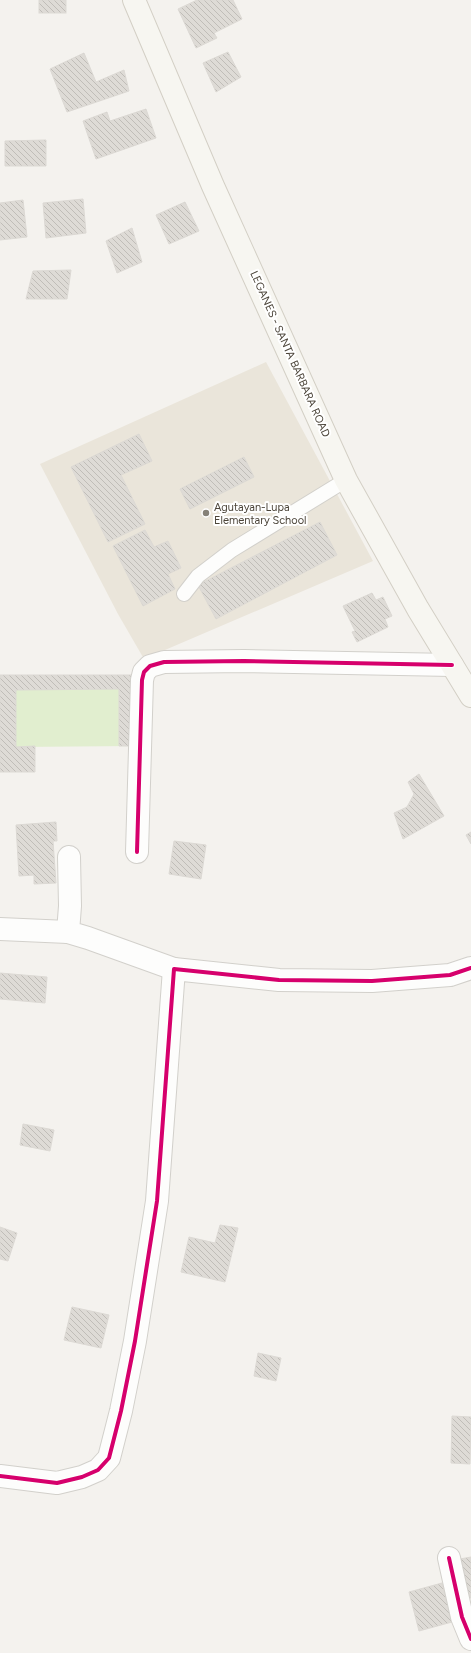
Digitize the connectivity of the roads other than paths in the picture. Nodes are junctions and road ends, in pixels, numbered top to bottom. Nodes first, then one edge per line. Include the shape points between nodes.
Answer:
1 (134, 0) edge
2 (346, 480) junction
3 (184, 594) dead end
4 (452, 665) junction
5 (471, 696) edge
6 (137, 852) dead end
7 (69, 857) dead end
8 (0, 929) edge
9 (68, 932) junction
10 (471, 968) edge
11 (174, 969) junction
12 (0, 1476) edge
13 (449, 1558) dead end
14 (471, 1639) edge

1 - 2 main road, LEGANES - SANTA BARBARA ROAD via 213,186
2 - 3 lane via 232,550 198,576
2 - 4 main road, LEGANES - SANTA BARBARA ROAD
4 - 5 main road, LEGANES - SANTA BARBARA ROAD
4 - 6 street via 244,661 164,662 150,666 144,672 142,680
7 - 9 street
8 - 9 street
9 - 11 street
10 - 11 street via 450,975 372,981 279,980
11 - 12 street via 157,1201 135,1341 109,1458 98,1470 82,1478 57,1483
13 - 14 street via 462,1617

